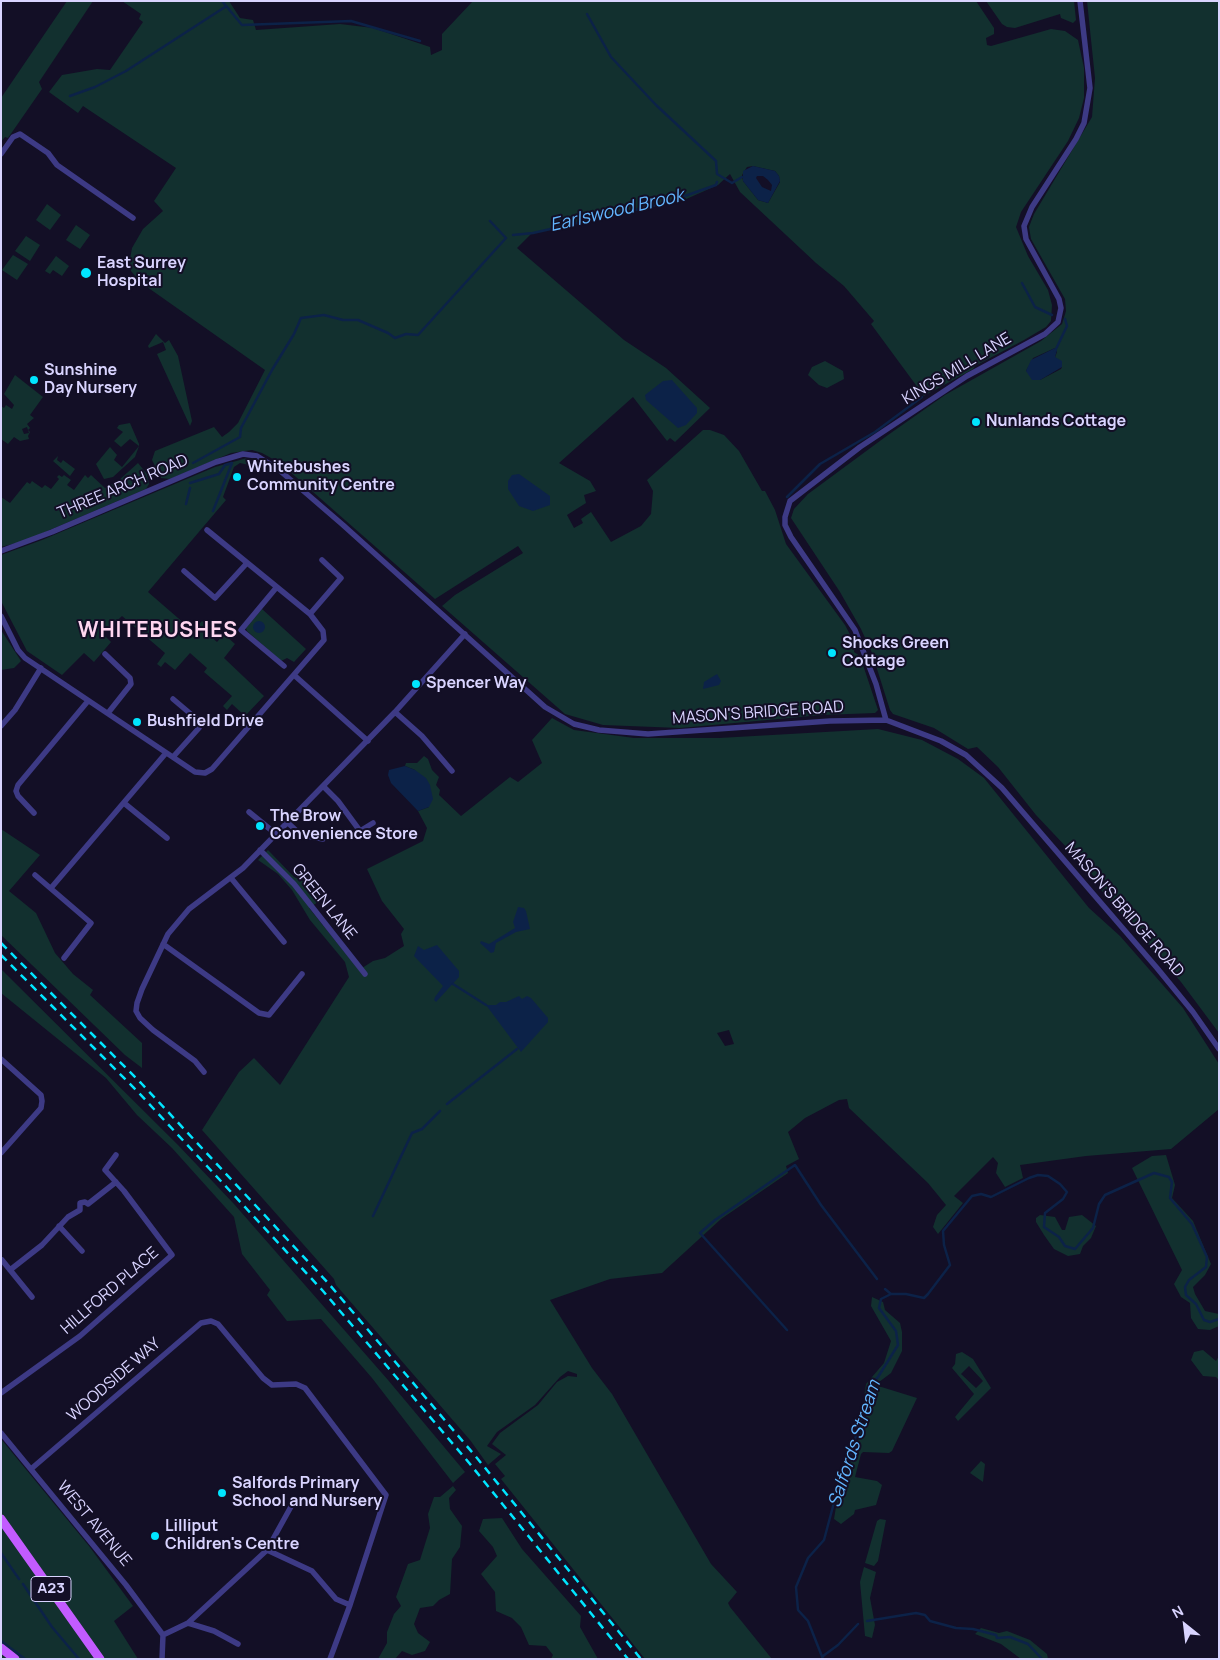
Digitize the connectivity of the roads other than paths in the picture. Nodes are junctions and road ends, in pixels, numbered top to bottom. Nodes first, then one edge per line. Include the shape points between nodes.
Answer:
1 (1080, 1) edge
2 (1, 154) edge
3 (133, 218) dead end
4 (257, 456) joint
5 (206, 530) dead end
6 (1, 551) edge
7 (322, 560) dead end
8 (247, 563) junction
9 (184, 571) dead end
10 (276, 588) junction
11 (310, 614) junction
12 (1, 616) edge
13 (466, 634) junction
14 (104, 654) dead end
15 (284, 666) dead end
16 (41, 668) junction
17 (294, 674) junction
18 (173, 698) dead end
19 (88, 701) junction
20 (395, 712) junction
21 (108, 713) junction
22 (886, 720) junction
23 (1, 726) edge
24 (368, 741) junction
25 (166, 753) junction
26 (173, 757) junction
27 (452, 771) dead end
28 (322, 786) junction
29 (124, 804) junction
30 (34, 812) dead end
31 (249, 812) dead end
32 (288, 822) junction
33 (373, 823) dead end
34 (276, 834) junction
35 (167, 838) dead end
36 (323, 839) dead end
37 (260, 850) junction
38 (35, 874) dead end
39 (231, 878) junction
40 (51, 888) junction
41 (284, 942) dead end
42 (163, 944) junction
43 (64, 958) dead end
44 (302, 974) dead end
45 (364, 974) dead end
46 (1219, 1049) edge
47 (1, 1058) edge
48 (204, 1072) dead end
49 (1, 1152) edge
50 (116, 1156) dead end
51 (105, 1170) junction
52 (100, 1175) dead end
53 (116, 1182) junction
54 (59, 1226) junction
55 (82, 1251) dead end
56 (2, 1260) dead end
57 (10, 1270) junction
58 (32, 1297) dead end
59 (1, 1393) edge
60 (1, 1433) edge
61 (31, 1469) junction
62 (293, 1503) dead end
63 (1, 1519) edge
64 (267, 1550) junction
65 (350, 1605) junction
66 (188, 1623) junction
67 (163, 1635) junction
68 (238, 1644) dead end
69 (1, 1648) edge
70 (15, 1659) edge
71 (100, 1659) edge
72 (162, 1659) edge
73 (330, 1659) edge

1 - 22 street, KINGS MILL LANE via 1090,88 1084,123 1032,207 1024,226 1029,245 1059,299 1058,322 1044,334 967,376 860,447 790,500 785,517 791,537 854,630 876,684
2 - 3 street via 15,135 20,134
4 - 6 street, THREE ARCH ROAD via 243,454 216,462
4 - 13 street, MASON'S BRIDGE ROAD via 278,469
5 - 8 street
7 - 11 street via 341,578
8 - 9 street via 215,598
8 - 10 street
10 - 11 street
10 - 15 street via 241,630
11 - 17 street via 323,631 324,640
12 - 16 street via 18,650
13 - 20 street
13 - 22 street, MASON'S BRIDGE ROAD via 550,711 574,724 599,730 679,734
14 - 21 street via 130,678 131,684
16 - 19 street
16 - 23 street
17 - 24 street
17 - 26 street via 212,769 204,773 195,772
18 - 26 street via 199,721 199,728
19 - 21 street
19 - 30 street via 18,785 18,796
20 - 24 street
20 - 27 street via 422,736
21 - 25 street
22 - 46 street, MASON'S BRIDGE ROAD via 941,740 996,782 1157,968
24 - 28 street
25 - 26 street
25 - 29 street
28 - 32 street
28 - 33 street via 338,801 360,831
29 - 35 street
29 - 40 street
31 - 34 street
32 - 34 street
32 - 36 street via 301,835
34 - 37 street
37 - 39 street
37 - 45 street, GREEN LANE via 294,884
38 - 40 street
39 - 41 street
39 - 42 street via 189,909
40 - 43 street via 91,923
42 - 44 street via 259,1013 269,1015
42 - 48 street via 136,1011 153,1030 195,1061
47 - 49 street via 41,1095 42,1101 41,1108
50 - 51 street
51 - 52 street
51 - 53 street, HILLFORD PLACE
53 - 54 street via 88,1204 81,1202 80,1210
53 - 59 street, HILLFORD PLACE via 172,1255 80,1336
54 - 55 street
54 - 57 street via 42,1246
56 - 57 street
57 - 58 street
60 - 61 street, WEST AVENUE
61 - 65 street, WOODSIDE WAY via 201,1323 211,1321 218,1324 272,1385 296,1384 305,1388 386,1495
61 - 67 street, WEST AVENUE
62 - 64 street
63 - 71 main road, A23
64 - 65 street via 312,1571 336,1599
64 - 66 street
65 - 73 street
66 - 67 street
66 - 68 street via 214,1630
67 - 72 street
69 - 70 main road

